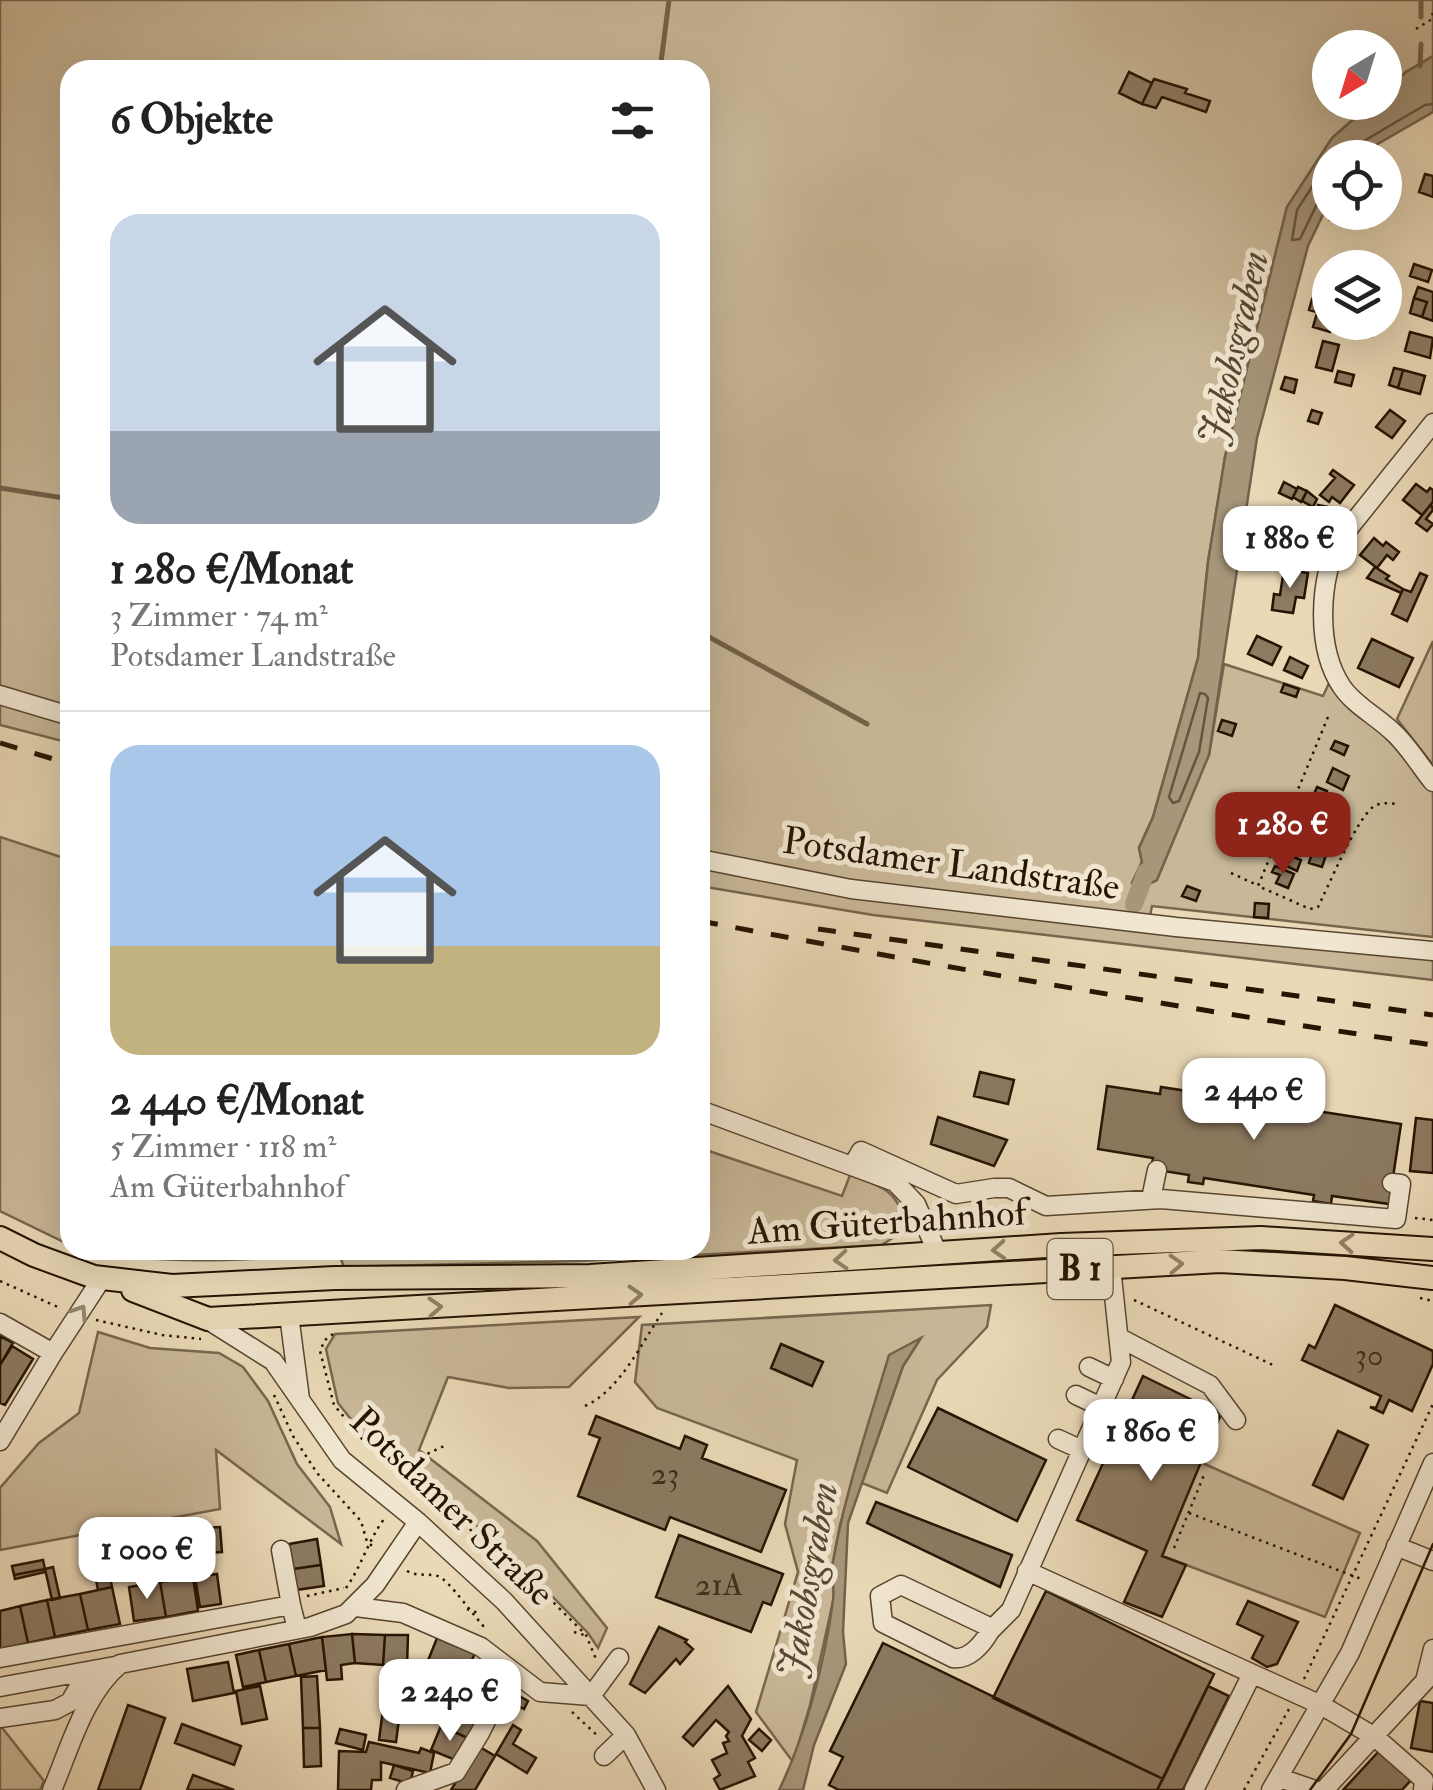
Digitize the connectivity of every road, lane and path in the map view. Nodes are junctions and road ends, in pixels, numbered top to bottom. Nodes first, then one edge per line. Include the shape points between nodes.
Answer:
1 (1433, 10) edge
2 (1416, 29) dead end
3 (1433, 424) edge
4 (0, 695) edge
5 (60, 713) edge
6 (1328, 717) dead end
7 (1433, 782) edge
8 (1397, 804) dead end
9 (710, 861) edge
10 (1231, 872) dead end
11 (1258, 886) junction
12 (1433, 951) edge
13 (710, 1114) edge
14 (852, 1166) junction
15 (1156, 1170) dead end
16 (1392, 1183) dead end
17 (1151, 1199) junction
18 (0, 1238) edge
19 (1433, 1249) edge
20 (938, 1266) junction
21 (102, 1278) junction
22 (1426, 1278) edge
23 (1112, 1279) junction
24 (0, 1281) edge
25 (286, 1282) junction
26 (667, 1306) dead end
27 (79, 1314) junction
28 (289, 1315) junction
29 (0, 1323) edge
30 (208, 1329) junction
31 (338, 1329) dead end
32 (1120, 1338) junction
33 (54, 1353) junction
34 (1273, 1366) dead end
35 (1089, 1368) dead end
36 (1114, 1380) junction
37 (271, 1388) dead end
38 (1076, 1395) dead end
39 (300, 1403) junction
40 (1433, 1404) edge
41 (585, 1406) dead end
42 (1101, 1407) junction
43 (1236, 1420) dead end
44 (1058, 1439) dead end
45 (0, 1441) edge
46 (446, 1445) dead end
47 (1082, 1450) junction
48 (1433, 1463) edge
49 (1204, 1475) dead end
50 (408, 1478) junction
51 (1189, 1514) junction
52 (418, 1522) junction
53 (367, 1542) junction
54 (1396, 1546) junction
55 (1174, 1548) dead end
56 (500, 1549) junction
57 (281, 1550) dead end
58 (502, 1558) dead end
59 (392, 1562) junction
60 (1433, 1562) edge
61 (1027, 1572) junction
62 (1352, 1576) junction
63 (345, 1588) junction
64 (291, 1605) junction
65 (356, 1607) junction
66 (466, 1608) junction
67 (478, 1614) dead end
68 (298, 1630) junction
69 (990, 1631) junction
70 (574, 1632) dead end
71 (492, 1634) dead end
72 (586, 1635) junction
73 (1433, 1650) edge
74 (0, 1658) edge
75 (619, 1658) dead end
76 (120, 1664) junction
77 (511, 1670) junction
78 (88, 1671) junction
79 (1252, 1674) junction
80 (607, 1676) junction
81 (0, 1687) edge
82 (554, 1692) junction
83 (1297, 1694) junction
84 (591, 1696) junction
85 (1321, 1705) junction
86 (0, 1718) edge
87 (1375, 1738) junction
88 (614, 1747) junction
89 (1276, 1784) edge
90 (52, 1790) edge
91 (406, 1790) edge
92 (656, 1790) edge
93 (1194, 1790) edge
94 (1244, 1790) edge
95 (1314, 1790) edge
96 (1324, 1790) edge
97 (1423, 1790) edge

1 - 2 path
3 - 7 street via 1341,538 1324,582 1334,673
4 - 5 street
6 - 11 path
8 - 11 path via 1374,807 1361,823 1318,907
9 - 12 street, Potsdamer Landstraße via 851,889
10 - 11 path
13 - 14 street
14 - 17 street via 860,1151 956,1194 1009,1188 1046,1206
14 - 20 street via 895,1182 916,1204
15 - 17 street
16 - 17 street via 1400,1184 1396,1219
18 - 21 main road, B 1
19 -> 20 main road, Am Güterbahnhof via 1261,1238
20 - 23 main road, Am Güterbahnhof / B 1
20 -> 25 main road, Am Güterbahnhof
28 -> 20 main road, Am Güterbahnhof / B 1
21 - 25 main road, B 1 via 172,1286
27 -> 21 street
21 - 30 main road, B 1
23 -> 22 main road, Am Güterbahnhof / B 1 via 1220,1261
23 - 32 street
23 - 34 path
24 - 27 path
25 - 28 main road
26 - 41 path via 616,1384
27 - 30 path via 110,1325
27 - 33 street
28 - 30 main road, B 1
28 - 39 street, Potsdamer Straße
29 - 33 street
30 - 39 street via 273,1361
31 - 50 path via 320,1351 334,1405 368,1446
32 - 36 street
32 - 43 street via 1210,1385
33 - 45 street
35 - 36 street
36 - 42 street
37 - 53 path via 293,1436 361,1522
38 - 42 street
39 - 52 street, Potsdamer Straße via 342,1460
40 - 62 path
42 - 47 street
44 - 47 street
46 - 50 path via 425,1455
47 - 61 street
48 - 54 street
49 - 51 path
50 - 56 path
51 - 55 path
51 - 62 path
52 - 59 street
52 - 84 street, Potsdamer Straße via 504,1601
53 - 59 path
53 - 63 path
54 - 60 street
54 - 85 street
56 - 58 path
56 - 72 path
57 - 64 street
59 - 65 street
59 - 66 path via 452,1585
61 - 69 street via 1011,1610
61 - 79 street
62 - 83 path
63 - 64 path
63 - 65 path
64 - 68 street
64 - 74 street
65 - 68 street
65 - 77 street via 403,1613 481,1647
66 - 67 path
66 - 71 path
68 - 76 street
69 - 69 street via 901,1585 880,1596 882,1623 952,1658 972,1653
70 - 72 path
72 - 80 path
73 - 87 street via 1426,1681
75 - 80 street
76 - 78 street
76 - 90 street via 88,1705
77 - 82 street via 540,1692
77 - 91 street via 456,1772
78 - 81 street
78 - 86 street via 70,1702
79 - 83 street
79 - 93 street
80 - 84 street
82 - 84 street
82 - 88 path
83 - 85 street
83 - 94 path
84 - 88 street, Potsdamer Straße
85 - 87 street
85 - 89 street
87 - 96 street
87 - 97 street via 1424,1780
88 - 92 street, Potsdamer Straße
89 - 95 street

